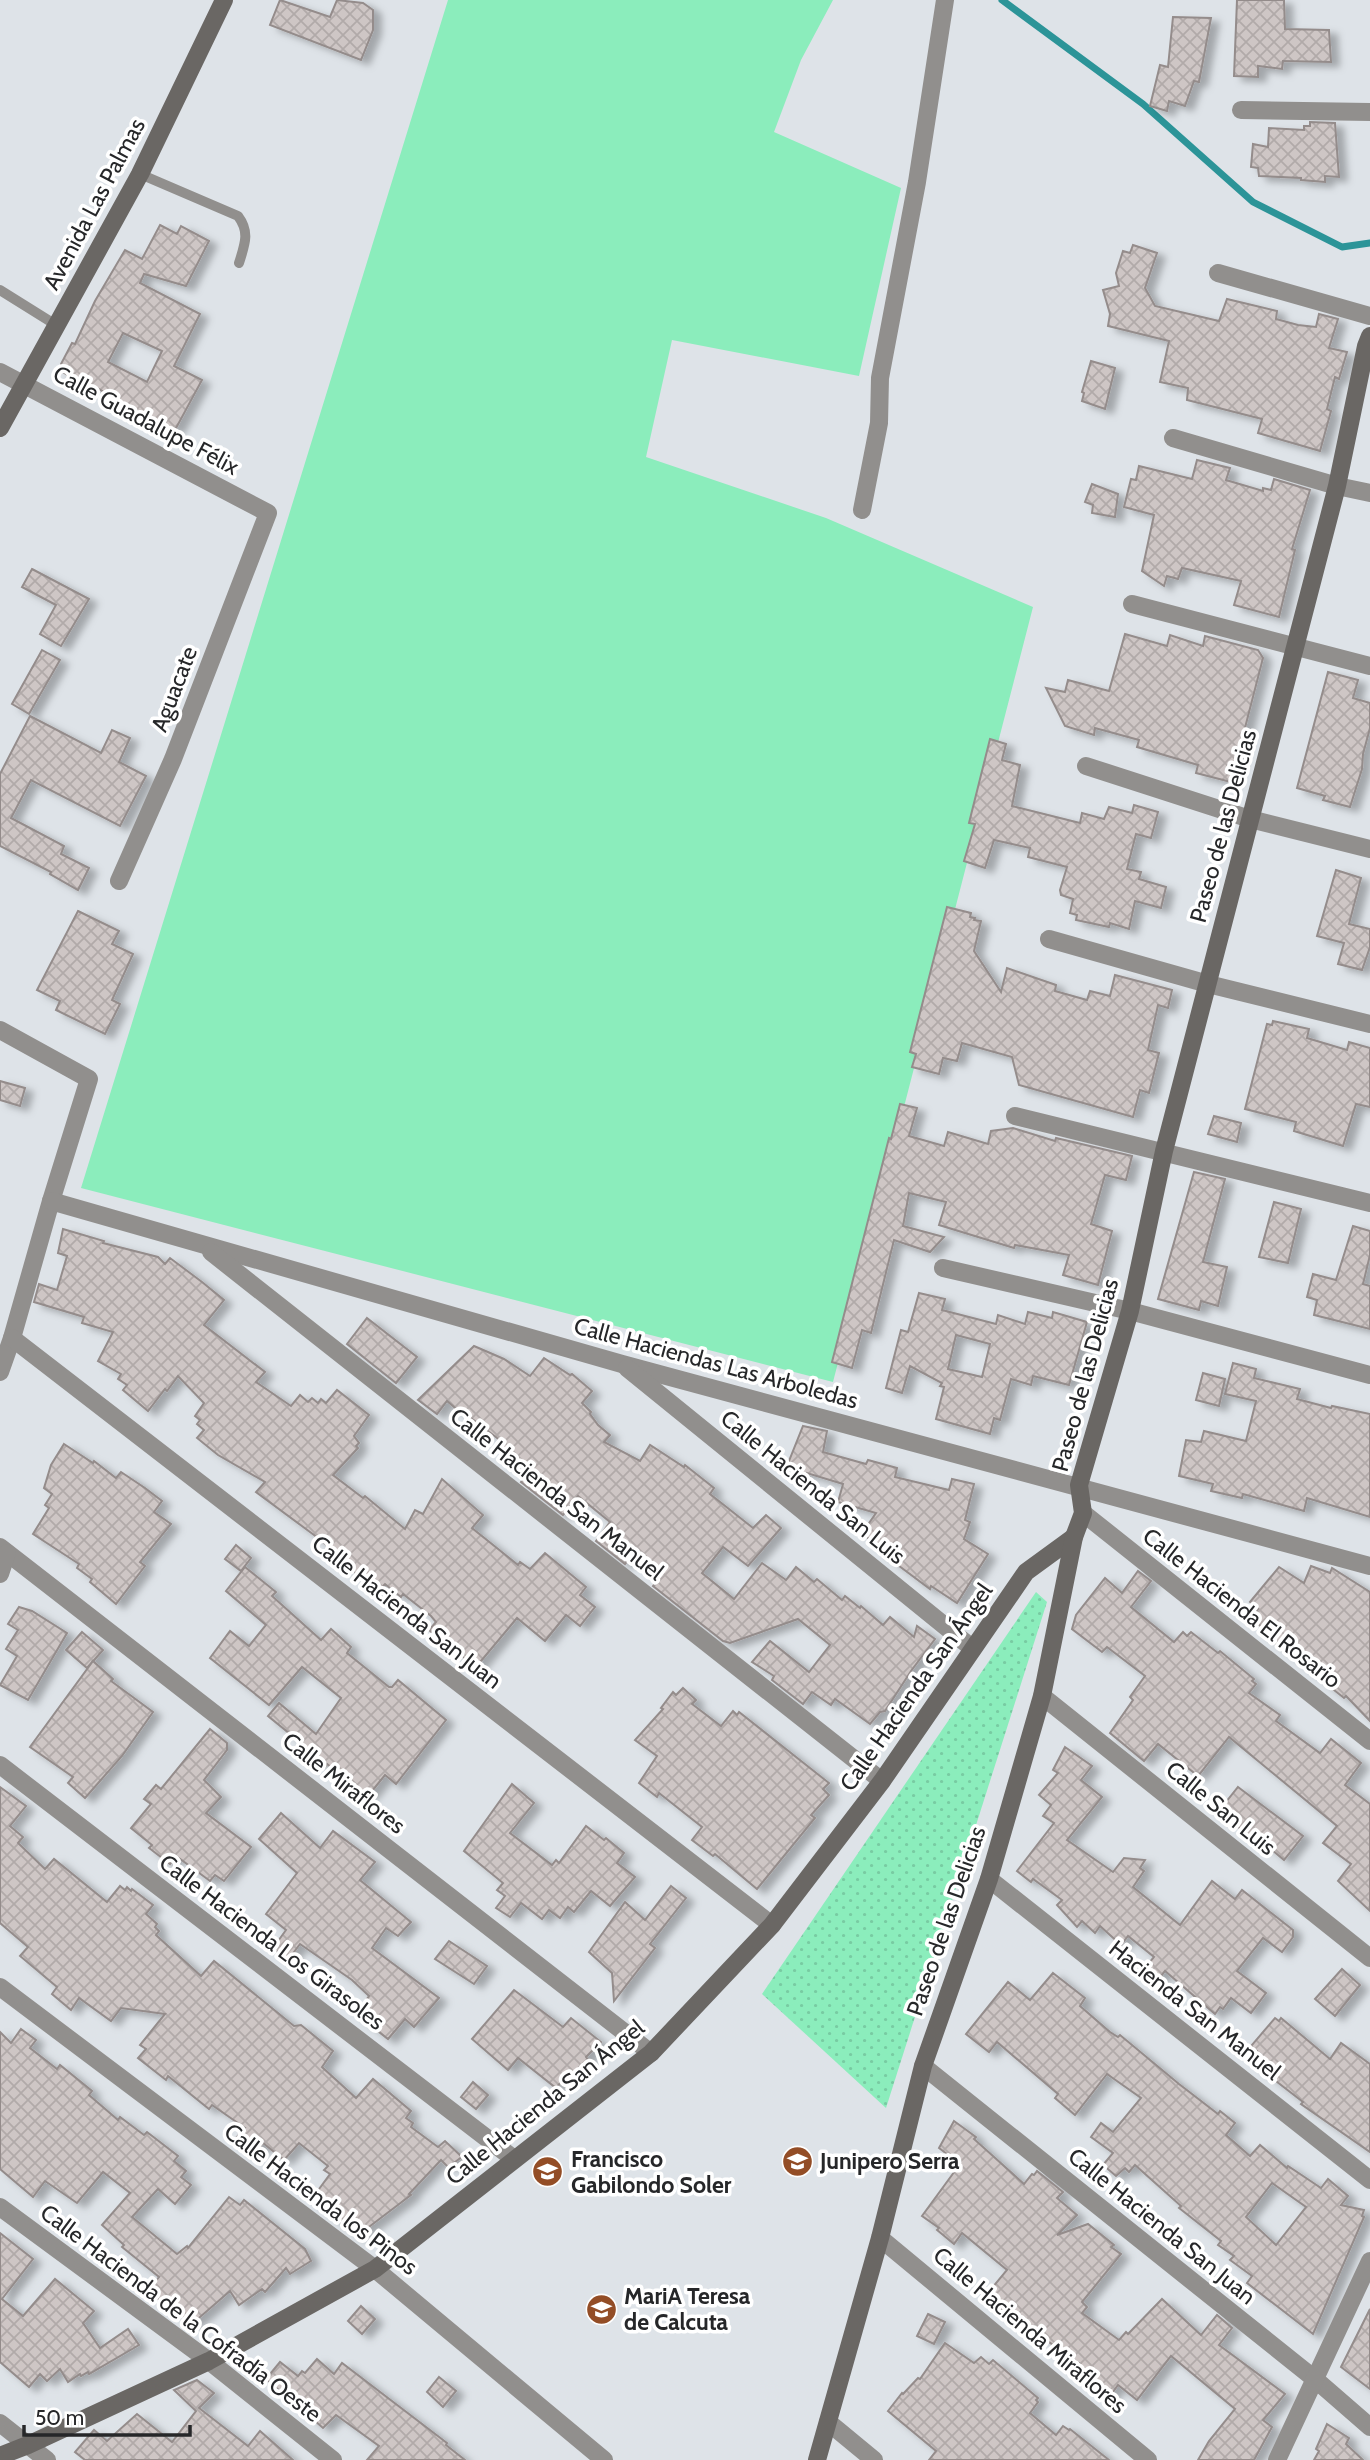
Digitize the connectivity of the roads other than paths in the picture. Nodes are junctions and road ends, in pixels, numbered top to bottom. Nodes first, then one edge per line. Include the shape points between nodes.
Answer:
1 (224, 0) edge
2 (945, 0) edge
3 (1241, 110) dead end
4 (1370, 112) edge
5 (140, 174) junction
6 (239, 263) dead end
7 (1218, 273) dead end
8 (0, 290) edge
9 (1370, 316) edge
10 (55, 326) junction
11 (1370, 336) edge
12 (0, 372) edge
13 (23, 383) junction
14 (0, 428) edge
15 (1173, 438) dead end
16 (1337, 486) junction
17 (1370, 493) edge
18 (862, 510) dead end
19 (268, 513) joint
20 (1132, 604) dead end
21 (1296, 647) junction
22 (1370, 666) edge
23 (1086, 766) dead end
24 (1250, 819) junction
25 (1370, 849) edge
26 (119, 881) dead end
27 (1049, 939) dead end
28 (1208, 984) junction
29 (1370, 1024) edge
30 (0, 1030) edge
31 (1015, 1116) dead end
32 (1164, 1152) junction
33 (51, 1201) junction
34 (1370, 1203) edge
35 (203, 1246) junction
36 (943, 1268) dead end
37 (1130, 1311) junction
38 (12, 1338) junction
39 (622, 1364) junction
40 (0, 1372) edge
41 (1370, 1375) edge
42 (1079, 1485) junction
43 (1083, 1513) junction
44 (1074, 1537) junction
45 (3, 1550) edge
46 (1370, 1566) edge
47 (0, 1574) edge
48 (972, 1648) junction
49 (1042, 1696) junction
50 (1370, 1741) edge
51 (0, 1765) edge
52 (882, 1781) junction
53 (989, 1878) junction
54 (772, 1925) junction
55 (1370, 1958) edge
56 (0, 1987) edge
57 (651, 2053) junction
58 (923, 2066) junction
59 (514, 2159) junction
60 (1370, 2180) edge
61 (0, 2207) edge
62 (880, 2238) junction
63 (1370, 2261) edge
64 (375, 2269) junction
65 (209, 2361) junction
66 (1316, 2380) junction
67 (828, 2422) junction
68 (0, 2423) edge
69 (1370, 2427) edge
70 (28, 2445) junction
71 (0, 2456) edge
72 (47, 2460) edge
73 (333, 2460) edge
74 (604, 2460) edge
75 (817, 2460) edge
76 (874, 2460) edge
77 (1148, 2460) edge
78 (1277, 2460) edge

1 - 5 street, Avenida Las Palmas
2 - 18 street
3 - 4 street
5 - 6 lane via 238,216 247,237
5 - 10 street, Avenida Las Palmas
7 - 9 street
8 - 10 lane
10 - 13 street, Avenida Las Palmas
11 - 16 street, Paseo de las Delicias
12 - 13 street, Calle Guadalupe Félix
13 - 14 street, Avenida Las Palmas
13 - 19 street, Calle Guadalupe Félix
15 - 16 street
16 - 17 street
16 - 21 street, Paseo de las Delicias
19 - 26 street, Aguacate via 173,759
20 - 21 street
21 - 22 street
21 - 24 street, Paseo de las Delicias
23 - 24 street
24 - 25 street
24 - 28 street, Paseo de las Delicias
27 - 28 street
28 - 29 street
28 - 32 street, Paseo de las Delicias
30 - 33 street via 89,1079
31 - 32 street
32 - 34 street
32 - 37 street, Paseo de las Delicias
33 - 35 street, Calle Haciendas Las Arboledas
33 - 38 street
35 - 39 street, Calle Haciendas Las Arboledas
35 - 52 street, Calle Hacienda San Manuel
36 - 37 street
37 - 41 street
37 - 42 street, Paseo de las Delicias
38 - 40 street
38 - 54 street, Calle Hacienda San Juan
39 - 42 street, Calle Haciendas Las Arboledas
39 - 48 street, Calle Hacienda San Luis
42 - 43 street, Paseo de las Delicias
42 - 46 street, Calle Haciendas Las Arboledas
43 - 44 street, Paseo de las Delicias
43 - 50 street, Calle Hacienda El Rosario
44 - 48 street, Calle Hacienda San Ángel via 1026,1572
44 - 49 street, Paseo de las Delicias
45 - 47 street
45 - 57 street, Calle Miraflores
48 - 52 street, Calle Hacienda San Ángel
49 - 53 street, Paseo de las Delicias
49 - 55 street, Calle San Luis
51 - 59 street, Calle Hacienda Los Girasoles
52 - 54 street, Calle Hacienda San Ángel
53 - 58 street, Paseo de las Delicias
53 - 60 street, Hacienda San Manuel
54 - 57 street, Calle Hacienda San Ángel
56 - 64 street, Calle Hacienda los Pinos
57 - 59 street, Calle Hacienda San Ángel
58 - 62 street, Paseo de las Delicias
58 - 66 street, Calle Hacienda San Juan
59 - 64 street, Calle Hacienda San Ángel
61 - 65 street, Calle Hacienda de la Cofradía Oeste
62 - 67 street, Paseo de las Delicias
62 - 77 street, Calle Hacienda Miraflores
63 - 66 street
64 - 65 street, Calle Hacienda San Ángel
64 - 74 street, Calle Hacienda los Pinos
65 - 70 street, Calle Hacienda San Ángel
65 - 73 street, Calle Hacienda de la Cofradía Oeste
66 - 69 street, Calle Hacienda San Juan
66 - 78 street
67 - 75 street, Paseo de las Delicias
67 - 76 street
68 - 70 street
70 - 71 street, Calle Hacienda San Ángel
70 - 72 street

